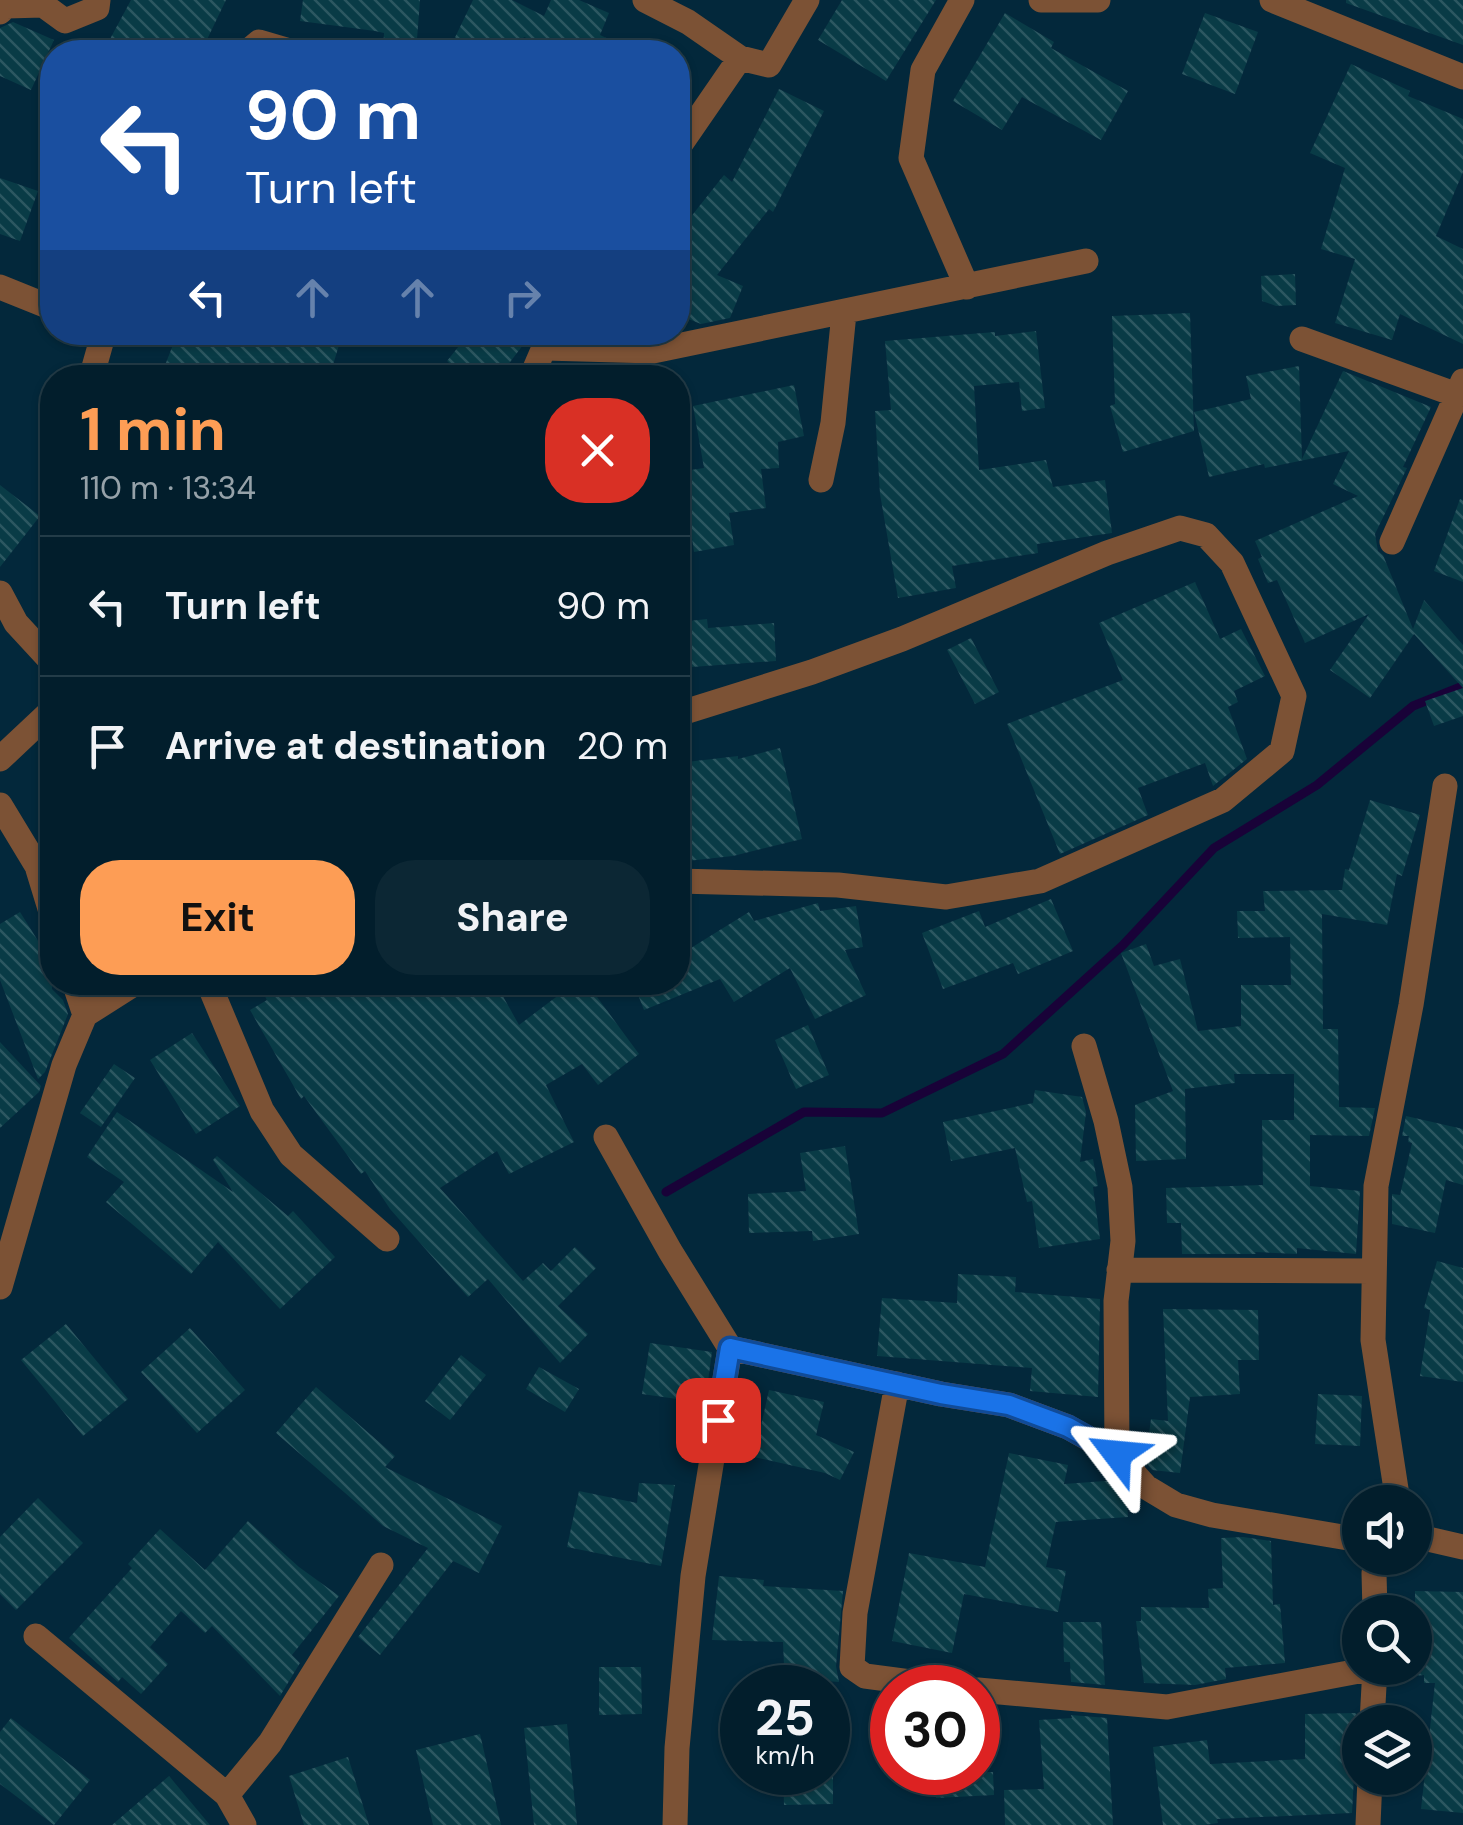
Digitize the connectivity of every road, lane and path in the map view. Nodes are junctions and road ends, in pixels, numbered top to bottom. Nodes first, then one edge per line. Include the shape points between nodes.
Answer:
1 (98, 0) edge
2 (644, 0) edge
3 (806, 0) edge
4 (962, 0) edge
5 (1041, 0) edge
6 (1098, 0) edge
7 (1272, 0) edge
8 (0, 12) edge
9 (740, 58) junction
10 (1463, 76) edge
11 (690, 131) edge
12 (1086, 261) dead end
13 (0, 287) edge
14 (968, 287) junction
15 (40, 303) edge
16 (844, 313) junction
17 (1302, 339) dead end
18 (690, 344) edge
19 (596, 345) edge
20 (683, 345) edge
21 (1460, 388) edge
22 (821, 480) dead end
23 (1392, 542) dead end
24 (0, 593) edge
25 (40, 649) edge
26 (690, 710) edge
27 (40, 721) edge
28 (0, 759) edge
29 (1445, 786) dead end
30 (0, 804) edge
31 (40, 876) edge
32 (690, 881) edge
33 (78, 995) edge
34 (117, 995) edge
35 (213, 995) edge
36 (85, 1015) junction
37 (1084, 1046) dead end
38 (606, 1137) dead end
39 (387, 1239) dead end
40 (8, 1240) edge
41 (1119, 1270) junction
42 (1372, 1271) junction
43 (0, 1288) edge
44 (730, 1348) junction
45 (897, 1384) junction
46 (1117, 1454) junction
47 (1395, 1485) edge
48 (1342, 1537) edge
49 (1432, 1540) edge
50 (1463, 1547) edge
51 (381, 1565) dead end
52 (36, 1636) dead end
53 (1342, 1674) edge
54 (870, 1677) edge
55 (1000, 1692) edge
56 (227, 1795) junction
57 (1369, 1795) edge
58 (244, 1825) edge
59 (675, 1825) edge
60 (1368, 1825) edge

1 - 8 street via 97,8 65,21 43,5
2 - 9 street
3 - 9 street via 768,65
4 - 14 street via 923,70 910,158
5 - 6 street
7 - 10 street
9 - 11 street
12 - 14 street
13 - 15 street
14 - 16 street
16 - 18 street
16 - 22 street
17 - 21 street
19 - 20 street via 653,351
21 - 23 street
24 - 25 street
26 - 32 street via 902,639 1180,528 1206,535 1232,563 1294,696 1282,751 1223,800 1040,882 946,897 838,884
27 - 28 street
29 - 42 street via 1376,1186
30 - 31 street
33 - 36 street
34 - 36 street
35 - 39 street via 262,1111 290,1155
36 - 40 street
37 - 41 street via 1120,1187
38 - 44 street
40 - 43 street
41 - 42 street
41 - 46 street
42 - 47 street via 1373,1340
44 - 45 street
44 - 59 street via 693,1576
45 - 46 street via 1009,1405
45 - 54 street via 855,1614 852,1667
46 - 48 street via 1146,1486 1176,1504
49 - 50 street
51 - 56 street via 270,1743
52 - 56 street
53 - 55 street via 1167,1707
56 - 58 street
57 - 60 street

